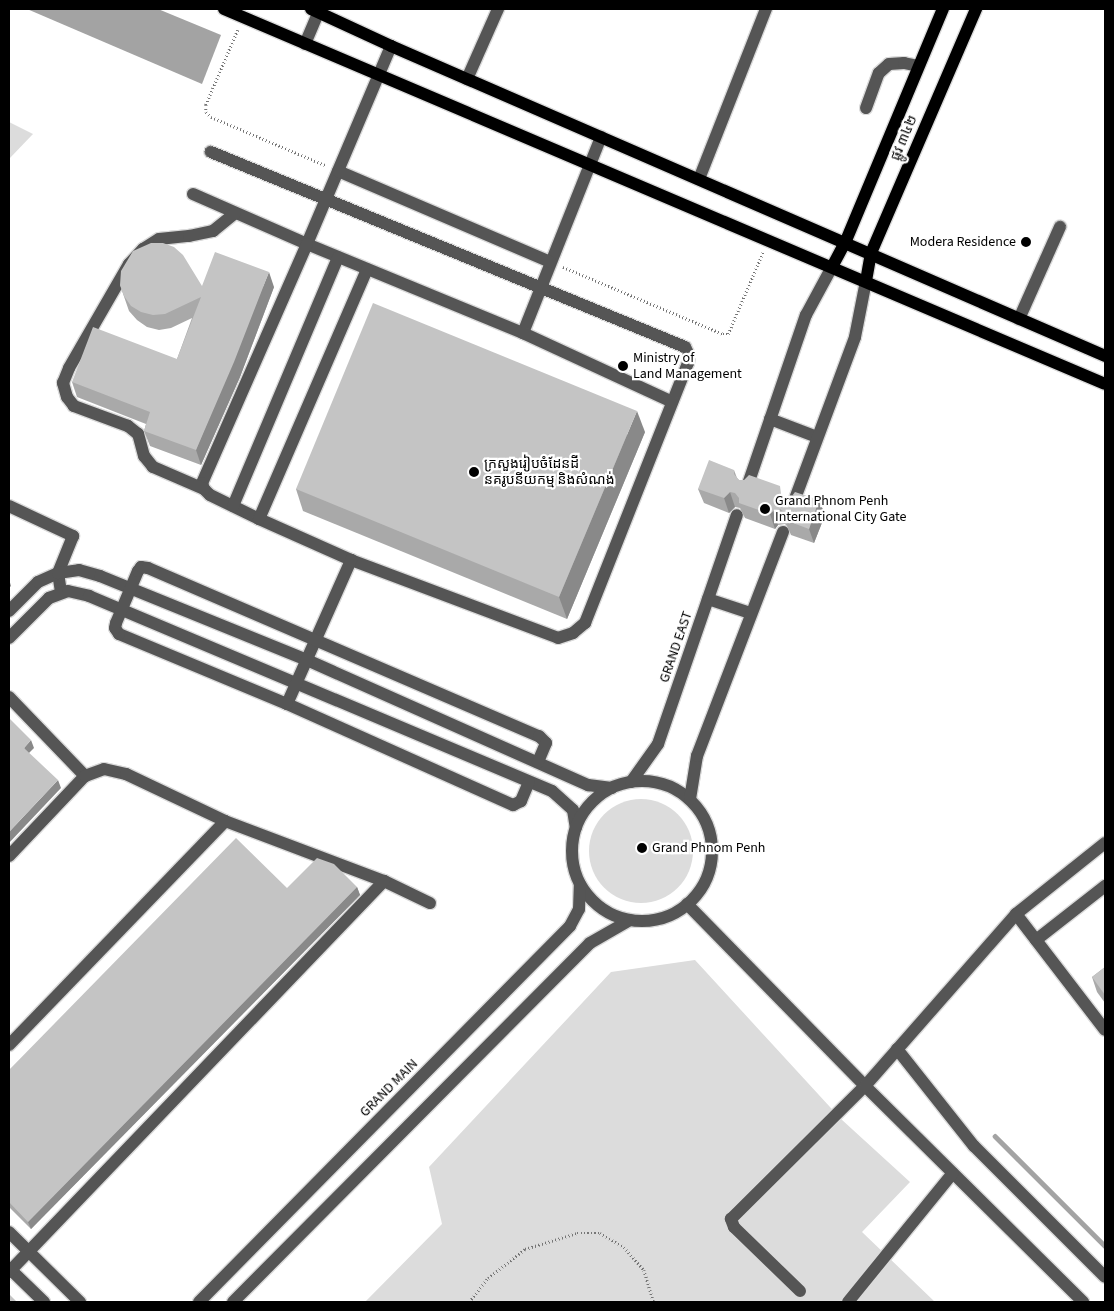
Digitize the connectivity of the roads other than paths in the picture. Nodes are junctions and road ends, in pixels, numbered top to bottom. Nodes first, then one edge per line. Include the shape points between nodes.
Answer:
1 (224, 9) edge
2 (498, 9) edge
3 (766, 9) edge
4 (943, 9) edge
5 (976, 9) edge
6 (317, 10) edge
7 (305, 44) junction
8 (391, 46) junction
9 (918, 66) junction
10 (378, 75) junction
11 (467, 79) junction
12 (866, 108) dead end
13 (601, 136) junction
14 (211, 152) dead end
15 (591, 166) junction
16 (338, 171) junction
17 (699, 179) junction
18 (193, 194) dead end
19 (326, 199) junction
20 (235, 213) junction
21 (1060, 227) dead end
22 (845, 243) junction
23 (306, 244) junction
24 (872, 253) junction
25 (338, 257) junction
26 (550, 262) junction
27 (832, 266) junction
28 (367, 269) junction
29 (866, 281) junction
30 (541, 286) junction
31 (1019, 319) junction
32 (523, 334) junction
33 (1105, 356) edge
34 (1105, 384) edge
35 (672, 402) junction
36 (770, 419) junction
37 (817, 437) junction
38 (747, 487) edge
39 (204, 489) junction
40 (793, 504) edge
41 (9, 506) edge
42 (233, 506) junction
43 (737, 516) edge
44 (259, 518) junction
45 (783, 532) edge
46 (351, 560) junction
47 (58, 573) junction
48 (131, 588) junction
49 (62, 592) junction
50 (708, 599) junction
51 (122, 610) junction
52 (9, 611) edge
53 (750, 614) junction
54 (9, 638) edge
55 (316, 640) junction
56 (307, 660) junction
57 (297, 682) junction
58 (9, 697) edge
59 (287, 704) junction
60 (538, 762) junction
61 (85, 776) junction
62 (529, 782) junction
63 (631, 782) junction
64 (612, 788) junction
65 (690, 799) junction
66 (225, 821) junction
67 (576, 828) junction
68 (1105, 843) edge
69 (9, 856) edge
70 (384, 881) junction
71 (580, 884) junction
72 (1105, 886) edge
73 (430, 902) dead end
74 (687, 904) junction
75 (1016, 914) junction
76 (630, 920) junction
77 (1036, 940) junction
78 (1105, 1030) edge
79 (9, 1045) edge
80 (897, 1049) junction
81 (865, 1086) junction
82 (953, 1173) junction
83 (9, 1232) edge
84 (28, 1252) junction
85 (9, 1270) edge
86 (1105, 1277) edge
87 (800, 1291) dead end
88 (44, 1302) edge
89 (80, 1302) edge
90 (199, 1302) edge
91 (233, 1302) edge
92 (848, 1302) edge
93 (1083, 1302) edge

1 - 7 main road
2 - 11 street
3 - 17 street
4 - 9 main road, ផ្លូវ ៣៤២
5 - 24 main road, ផ្លូវ ៣៤២
6 - 7 street
6 - 8 main road
7 - 10 main road
8 - 10 street
8 - 11 main road
9 - 12 street via 889,64 878,73
9 - 22 main road, ផ្លូវ ៣៤២
10 - 15 main road
10 - 16 street
11 - 13 main road
13 - 15 street
13 - 17 main road
14 - 19 street
15 - 26 street
15 - 27 main road
16 - 19 street
16 - 26 street
17 - 22 main road
18 - 20 street
19 - 23 street
19 - 30 street
20 - 23 street
20 - 39 street via 213,231 159,239 143,249 129,264 63,384 74,406 128,426 138,434 144,456 154,467
21 - 31 street
22 - 24 main road
22 - 27 main road, ផ្លូវ ៣៤២
23 - 25 street
23 - 39 street via 202,483
24 - 29 main road, ផ្លូវ ៣៤២
24 - 31 main road
25 - 28 street
25 - 42 street
26 - 30 street
27 - 29 main road
27 - 36 street via 806,315
28 - 32 street
28 - 44 street
29 - 34 main road
29 - 37 street via 855,336
30 - 32 street
30 - 35 street via 685,347 688,363
31 - 33 main road
32 - 35 street
35 - 46 street via 585,623 573,633 558,638
36 - 37 street
36 - 38 street
37 - 40 street
39 - 42 street
41 - 47 street via 73,536
42 - 44 street
43 - 50 street, GRAND EAST
44 - 46 street
45 - 53 street
46 - 55 street
47 - 48 street via 79,570
47 - 49 street
47 - 52 street via 38,582
48 - 51 street
48 - 55 street via 138,571 142,567 148,568
48 - 56 street
49 - 51 street via 90,596
49 - 54 street via 49,598
50 - 53 street
50 - 63 street, GRAND EAST via 658,744
51 - 57 street
51 - 59 street via 115,628 119,634
53 - 65 street via 697,756
55 - 56 street
55 - 60 street via 539,736 546,743
56 - 57 street
56 - 60 street
57 - 59 street
57 - 62 street
58 - 61 street
59 - 62 street via 513,805 521,801
60 - 64 street via 588,785
61 - 66 street via 104,769 126,774
61 - 69 street
62 - 67 street via 552,791 564,800 573,810
63 - 64 street
63 - 65 street via 671,787
64 - 67 street via 594,800
65 - 74 street via 701,812 709,830 712,850 703,885
66 - 70 street
66 - 79 street
67 - 71 street via 572,861
68 - 75 street
70 - 73 street
70 - 84 street
71 - 76 street via 595,904
71 - 90 street, GRAND MAIN via 579,909 570,926
72 - 77 street
74 - 76 street via 664,917
74 - 81 street
75 - 77 street
75 - 80 street
76 - 91 street via 590,943
77 - 78 street
80 - 81 street
80 - 86 street via 974,1146
81 - 82 street
81 - 87 street via 731,1219 734,1227
82 - 92 street
82 - 93 street
83 - 84 street
84 - 85 street
84 - 89 street
85 - 88 street

